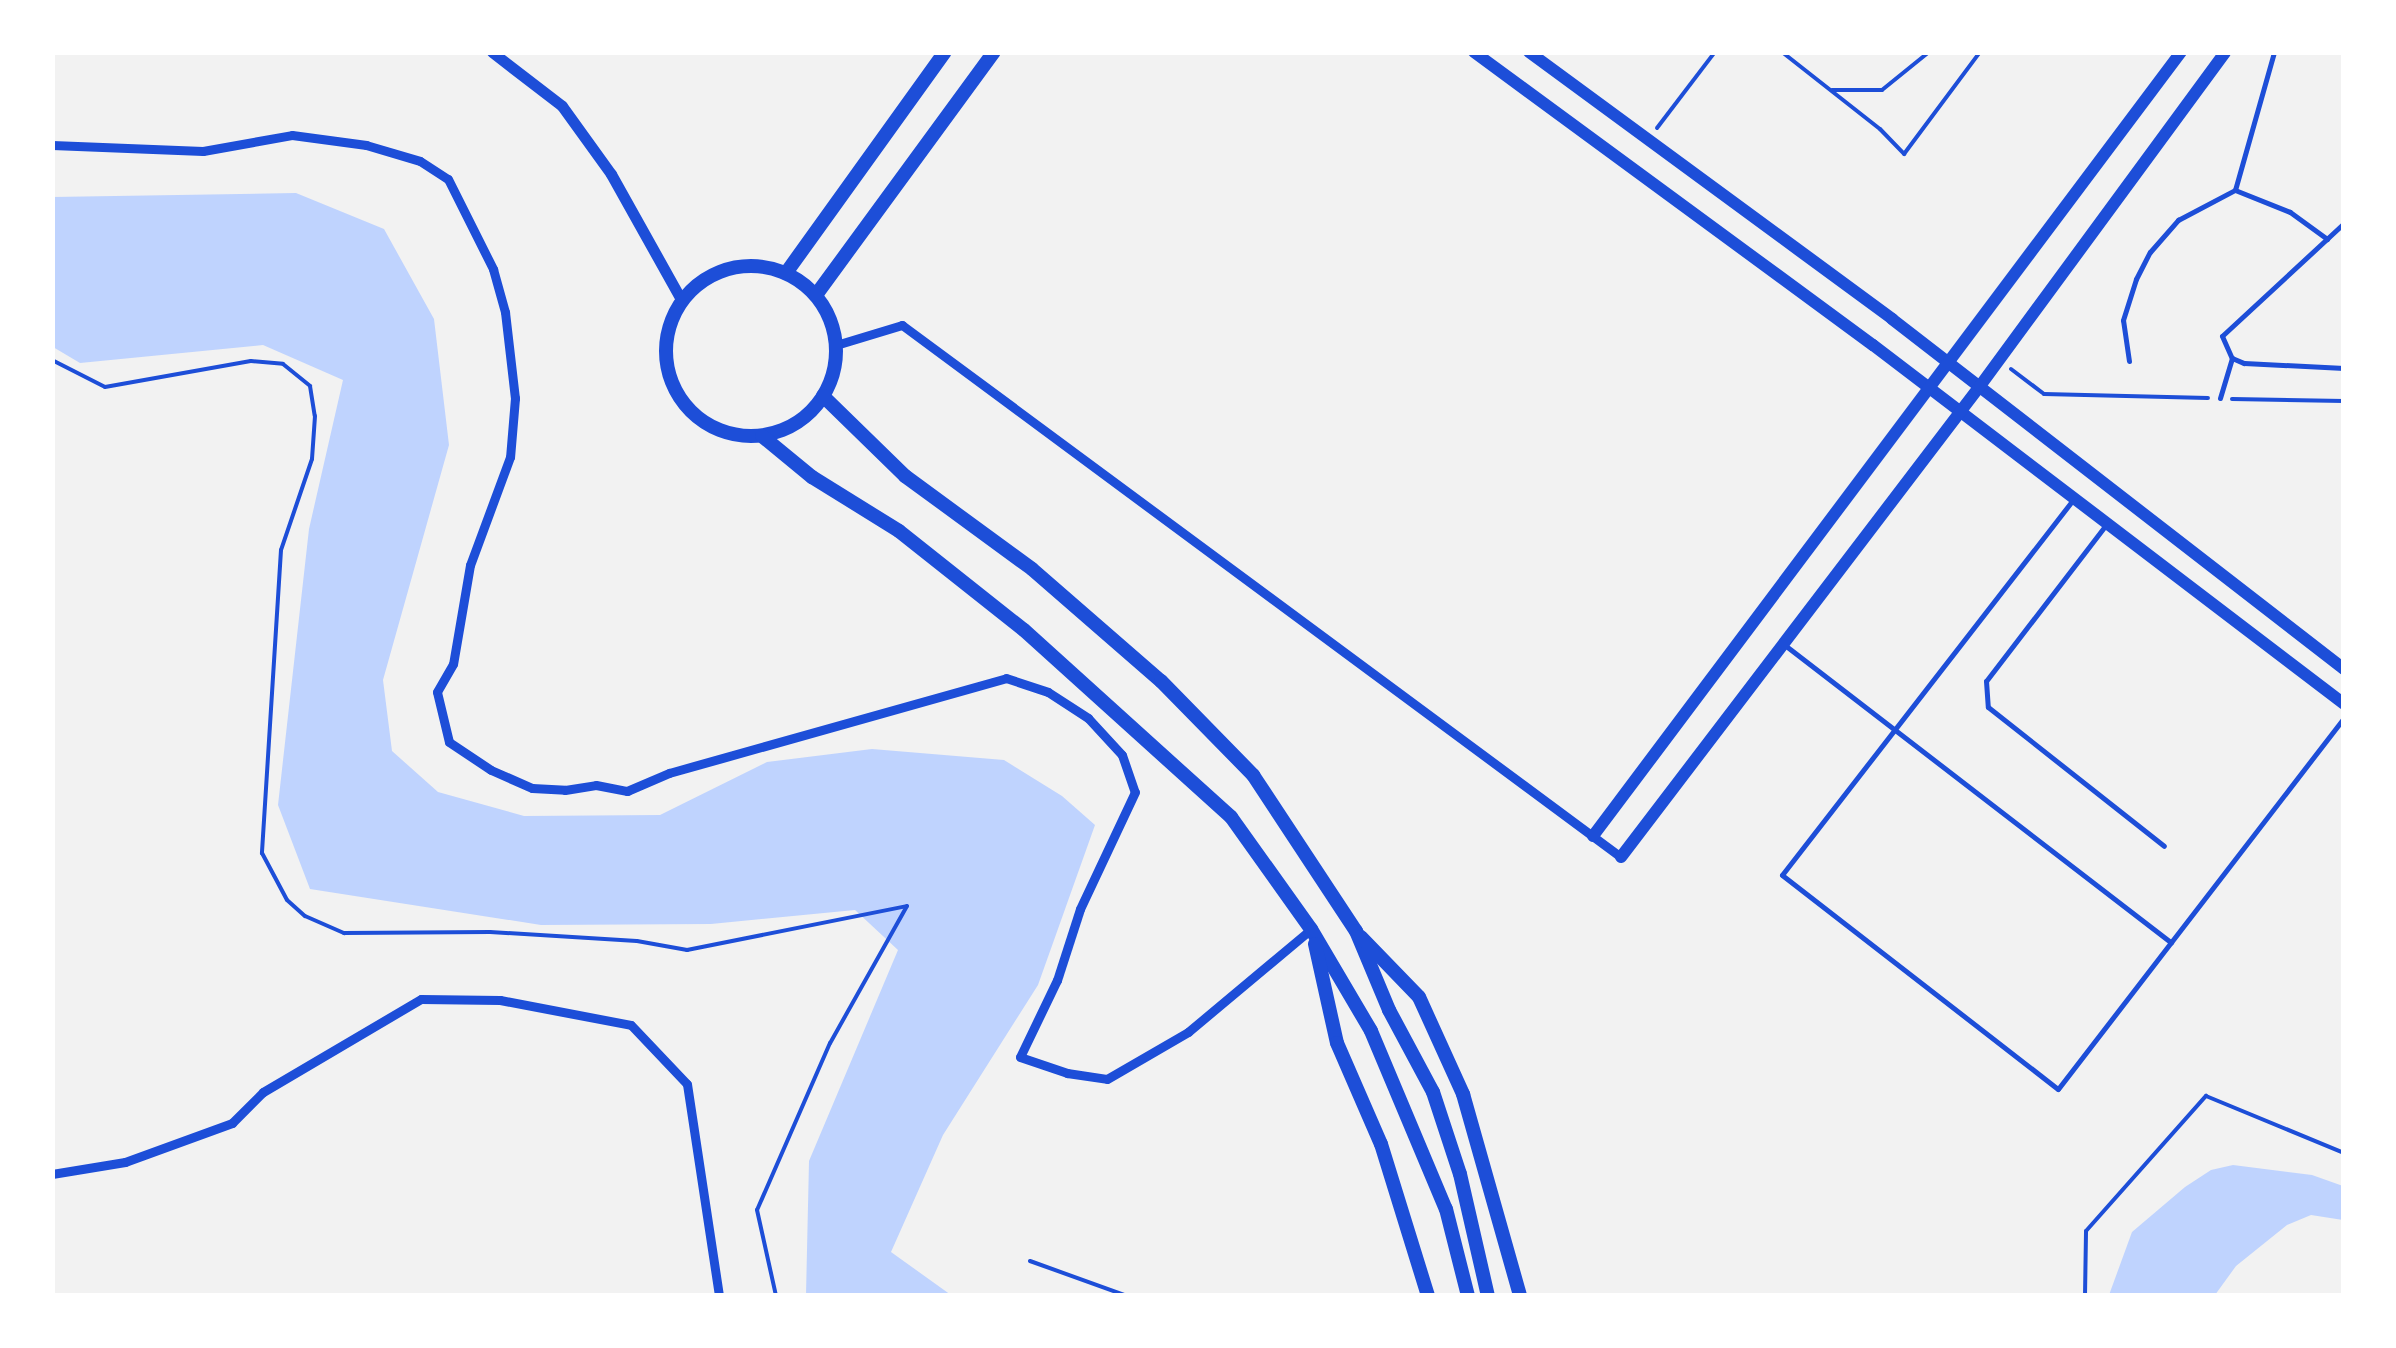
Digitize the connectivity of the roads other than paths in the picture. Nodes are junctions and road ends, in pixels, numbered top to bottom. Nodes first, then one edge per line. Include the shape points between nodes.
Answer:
1 (492, 52) edge
2 (946, 52) edge
3 (994, 52) edge
4 (1474, 52) edge
5 (1529, 52) edge
6 (2180, 52) edge
7 (2226, 52) edge
8 (2274, 52) edge
9 (52, 145) edge
10 (2235, 190) junction
11 (2344, 223) edge
12 (2327, 239) junction
13 (786, 273) junction
14 (816, 296) junction
15 (682, 301) junction
16 (836, 344) junction
17 (2232, 358) junction
18 (2129, 361) dead end
19 (1950, 364) junction
20 (2344, 368) edge
21 (1980, 386) junction
22 (1931, 390) junction
23 (823, 396) junction
24 (2220, 398) road end
25 (1960, 412) junction
26 (762, 436) junction
27 (2074, 498) junction
28 (2107, 524) junction
29 (1784, 644) junction
30 (2344, 669) edge
31 (2344, 704) edge
32 (2344, 717) edge
33 (1895, 729) junction
34 (1593, 836) junction
35 (2164, 846) dead end
36 (1621, 858) joint
37 (1312, 929) junction
38 (1356, 932) junction
39 (2171, 942) junction
40 (52, 1174) edge
41 (718, 1296) edge
42 (1428, 1296) edge
43 (1468, 1296) edge
44 (1488, 1296) edge
45 (1520, 1296) edge

1 - 15 street via 562,106 611,174
2 - 13 main road
3 - 14 main road
4 - 22 main road
5 - 19 main road
6 - 19 main road
7 - 21 main road
8 - 10 lane
9 - 37 street via 203,151 292,135 366,145 420,162 448,180 493,268 515,398 510,457 470,565 453,664 437,692 449,742 491,770 532,788 596,785 627,792 669,774 1006,678 1048,692 1088,718 1122,755 1134,792 1020,1057 1107,1080 1188,1032
10 - 12 lane via 2290,212
10 - 18 lane via 2178,220 2150,252 2123,320
11 - 12 lane
12 - 17 lane via 2227,327 2222,336
13 - 14 main road
13 - 15 main road via 730,268 703,280
14 - 16 main road
15 - 26 main road via 669,326 666,354 686,406 733,434
16 - 23 main road
16 - 34 street via 902,325
17 - 20 lane
17 - 24 lane
19 - 21 main road
19 - 22 main road
21 - 25 main road
21 - 30 main road
22 - 25 main road
22 - 34 main road
23 - 26 main road via 786,429
23 - 38 main road via 905,476 1032,569 1161,681 1253,775
25 - 27 main road
25 - 29 main road
26 - 37 main road via 900,531 1024,630 1231,817
27 - 28 main road
27 - 33 lane
28 - 31 main road
28 - 35 lane via 1986,681 1988,707
29 - 33 lane
29 - 36 main road
32 - 39 lane
33 - 39 lane
33 - 39 lane via 1782,875 2058,1089
34 - 36 street
37 - 42 main road via 1338,1043 1381,1144
37 - 43 main road via 1371,1031 1446,1208
38 - 44 main road via 1433,1092
38 - 45 main road via 1419,996 1489,1176
40 - 41 street via 125,1162 232,1123 262,1092 421,999 500,1000 632,1025 687,1084

